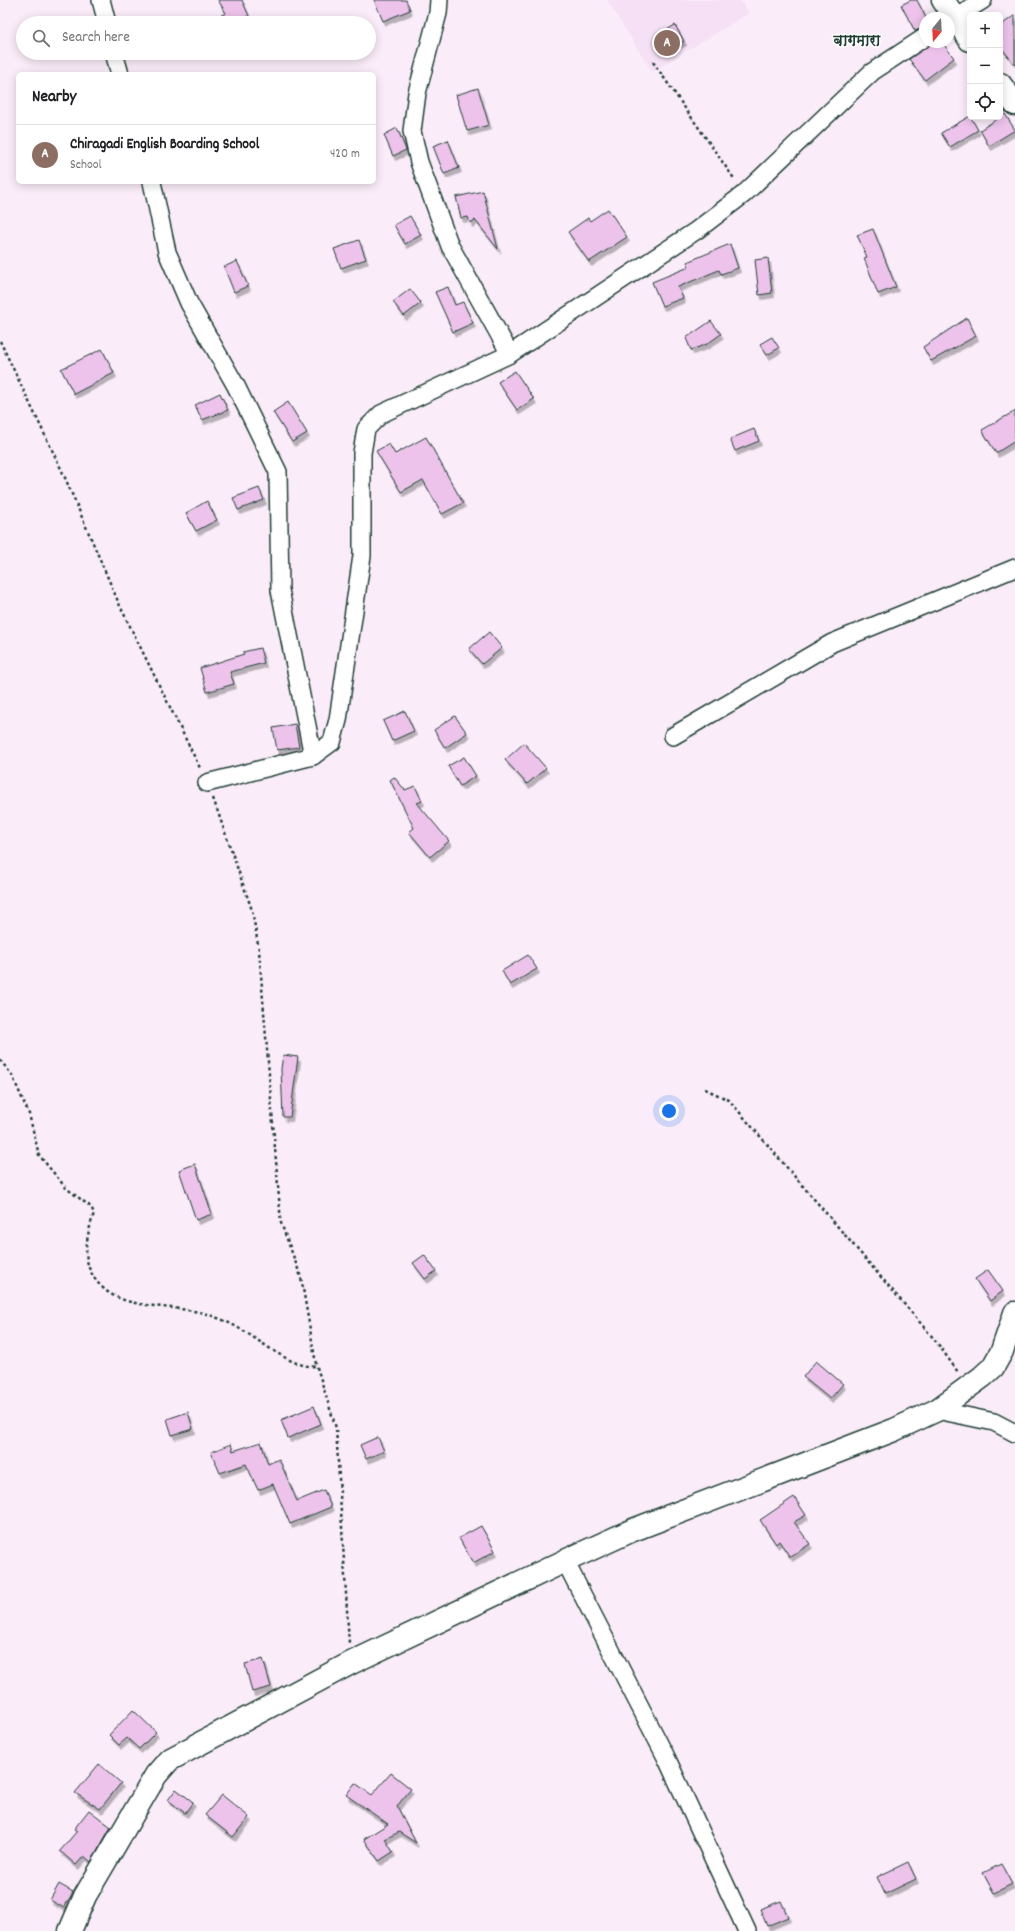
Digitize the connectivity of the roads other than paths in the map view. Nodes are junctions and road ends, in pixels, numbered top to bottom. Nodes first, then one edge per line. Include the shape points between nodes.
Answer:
1 (101, 0) edge
2 (439, 0) edge
3 (983, 0) edge
4 (952, 12) edge
5 (104, 16) edge
6 (955, 21) edge
7 (967, 36) edge
8 (919, 41) edge
9 (116, 60) edge
10 (119, 72) edge
11 (1003, 88) edge
12 (1015, 104) edge
13 (152, 184) edge
14 (510, 354) junction
15 (1015, 568) edge
16 (673, 736) dead end
17 (313, 756) junction
18 (208, 783) road end
19 (1015, 1313) edge
20 (937, 1410) junction
21 (1015, 1433) edge
22 (565, 1561) junction
23 (70, 1931) edge
24 (748, 1931) edge

1 - 5 street
2 - 14 street via 438,13 417,93 412,131 419,162 450,246
3 - 4 street
6 - 7 main road
8 - 14 street via 872,72 744,194 697,230
9 - 10 street
11 - 12 main road
13 - 17 street via 167,252 189,303 236,386 278,472 280,590
14 - 17 street via 381,414 366,429 362,454 362,556 338,720 332,742
15 - 16 street via 832,643
17 - 18 street
19 - 20 main road via 1002,1351 993,1366
20 - 21 street via 994,1422
20 - 22 main road via 894,1430 633,1530
22 - 23 main road via 351,1663 183,1751 161,1767 85,1896
22 - 24 street via 666,1757

